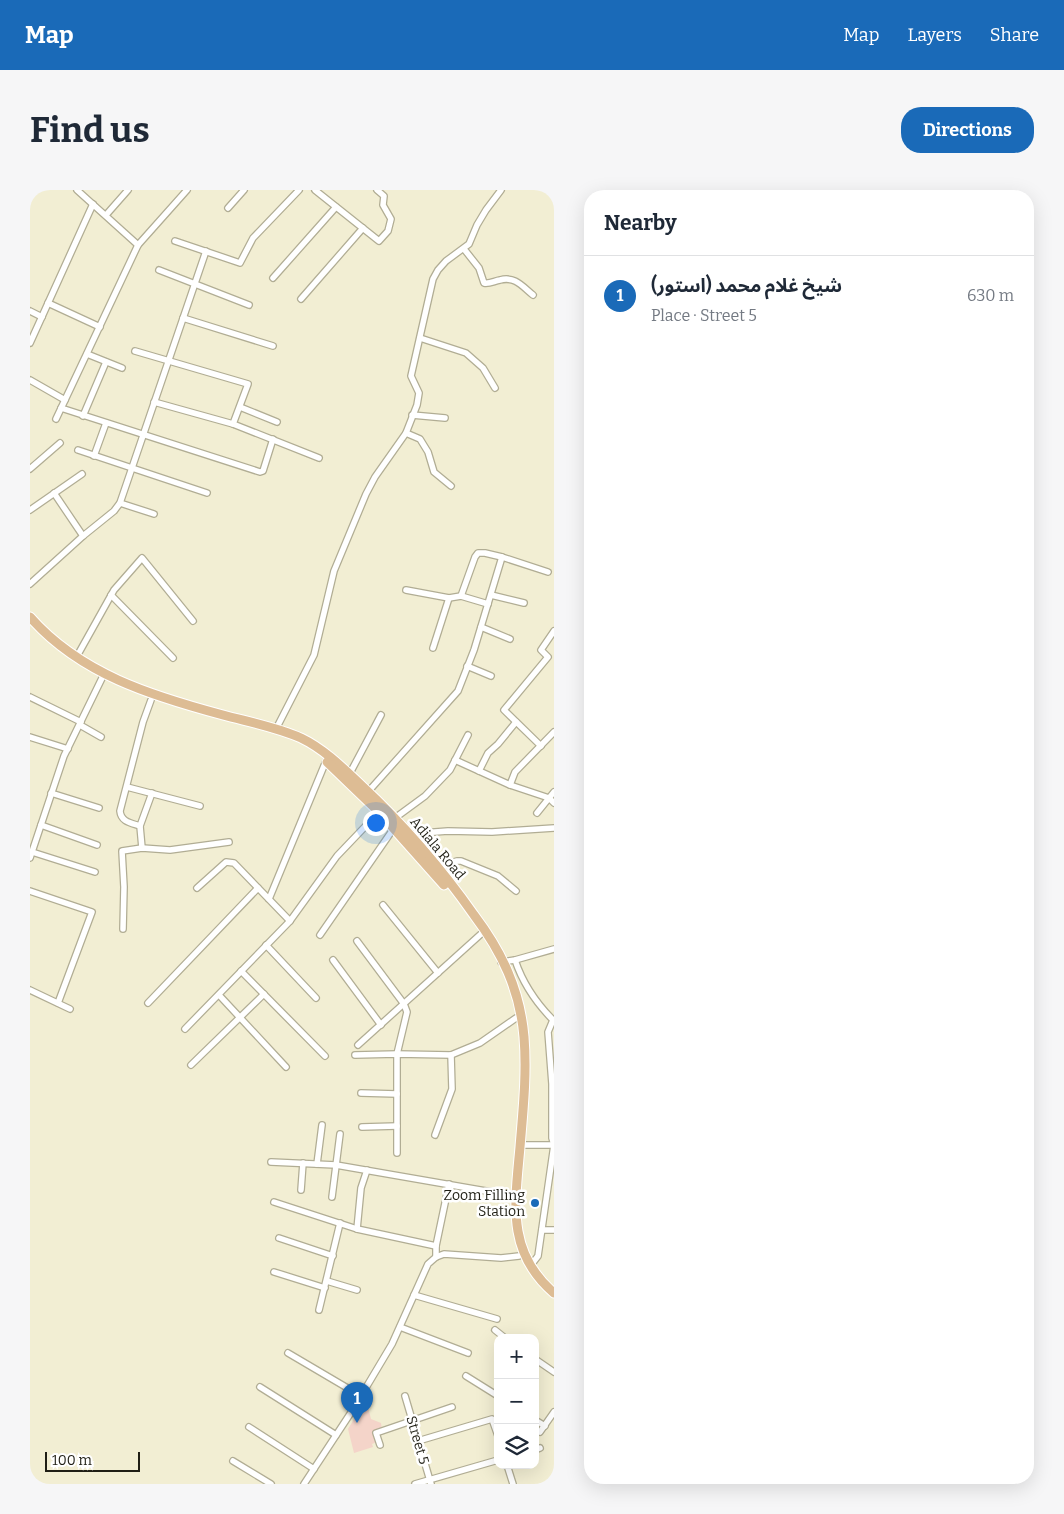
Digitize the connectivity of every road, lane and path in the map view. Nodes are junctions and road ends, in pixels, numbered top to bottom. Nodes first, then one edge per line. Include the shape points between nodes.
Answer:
1 (77, 190) edge
2 (128, 190) edge
3 (187, 190) edge
4 (244, 190) edge
5 (299, 190) edge
6 (315, 190) edge
7 (377, 190) edge
8 (501, 190) edge
9 (94, 204) junction
10 (336, 206) junction
11 (228, 208) dead end
12 (106, 216) junction
13 (363, 228) junction
14 (175, 241) dead end
15 (138, 245) junction
16 (464, 250) junction
17 (206, 251) junction
18 (159, 270) dead end
19 (273, 278) dead end
20 (194, 284) junction
21 (533, 295) dead end
22 (301, 299) dead end
23 (48, 303) junction
24 (249, 305) dead end
25 (30, 311) edge
26 (42, 317) junction
27 (183, 318) junction
28 (100, 327) junction
29 (420, 338) junction
30 (30, 343) edge
31 (273, 346) dead end
32 (135, 351) dead end
33 (87, 354) junction
34 (106, 362) junction
35 (168, 362) junction
36 (122, 368) dead end
37 (30, 380) edge
38 (495, 388) dead end
39 (65, 400) junction
40 (154, 402) junction
41 (240, 407) junction
42 (61, 408) junction
43 (412, 415) junction
44 (83, 416) junction
45 (445, 418) dead end
46 (56, 419) dead end
47 (277, 422) dead end
48 (106, 423) junction
49 (233, 424) junction
50 (406, 433) junction
51 (143, 435) junction
52 (273, 440) junction
53 (60, 443) dead end
54 (78, 450) dead end
55 (94, 456) junction
56 (319, 458) dead end
57 (132, 468) junction
58 (30, 469) edge
59 (82, 474) dead end
60 (451, 486) dead end
61 (54, 493) junction
62 (207, 493) dead end
63 (120, 503) junction
64 (30, 510) edge
65 (154, 514) dead end
66 (82, 536) junction
67 (502, 558) junction
68 (548, 572) dead end
69 (30, 584) edge
70 (406, 590) dead end
71 (111, 595) junction
72 (491, 595) junction
73 (460, 596) junction
74 (449, 598) junction
75 (524, 603) dead end
76 (488, 604) junction
77 (30, 617) edge
78 (193, 621) dead end
79 (30, 625) edge
80 (481, 628) junction
81 (554, 631) edge
82 (510, 639) dead end
83 (433, 648) dead end
84 (76, 658) junction
85 (173, 658) dead end
86 (467, 666) junction
87 (491, 676) dead end
88 (103, 677) junction
89 (30, 697) edge
90 (151, 700) junction
91 (381, 716) dead end
92 (516, 722) junction
93 (81, 724) junction
94 (276, 730) junction
95 (554, 732) edge
96 (468, 734) dead end
97 (30, 737) edge
98 (101, 737) dead end
99 (541, 746) junction
100 (68, 749) junction
101 (455, 760) junction
102 (326, 761) junction
103 (479, 771) junction
104 (348, 776) junction
105 (510, 785) junction
106 (127, 787) junction
107 (554, 792) edge
108 (52, 793) junction
109 (152, 794) junction
110 (366, 794) junction
111 (552, 800) edge
112 (200, 806) dead end
113 (99, 808) dead end
114 (379, 812) junction
115 (537, 813) dead end
116 (395, 818) junction
117 (41, 826) junction
118 (140, 826) junction
119 (394, 828) junction
120 (554, 828) edge
121 (409, 834) junction
122 (229, 842) dead end
123 (97, 845) dead end
124 (142, 848) junction
125 (31, 855) edge
126 (437, 867) junction
127 (95, 872) dead end
128 (197, 888) dead end
129 (258, 888) junction
130 (30, 891) edge
131 (516, 891) dead end
132 (269, 899) junction
133 (383, 905) dead end
134 (290, 921) junction
135 (123, 929) dead end
136 (482, 934) junction
137 (320, 935) dead end
138 (357, 941) dead end
139 (266, 945) junction
140 (554, 949) edge
141 (333, 960) dead end
142 (515, 960) junction
143 (501, 961) junction
144 (242, 971) junction
145 (438, 973) junction
146 (30, 990) edge
147 (264, 994) junction
148 (219, 995) junction
149 (316, 998) dead end
150 (58, 1003) junction
151 (148, 1003) dead end
152 (404, 1004) junction
153 (70, 1009) dead end
154 (240, 1018) junction
155 (516, 1018) junction
156 (553, 1020) edge
157 (380, 1025) junction
158 (185, 1029) dead end
159 (358, 1046) dead end
160 (397, 1054) junction
161 (355, 1055) dead end
162 (325, 1056) dead end
163 (451, 1056) junction
164 (191, 1065) dead end
165 (286, 1067) dead end
166 (361, 1093) dead end
167 (397, 1094) junction
168 (553, 1107) edge
169 (322, 1125) dead end
170 (397, 1126) junction
171 (362, 1127) dead end
172 (340, 1134) dead end
173 (434, 1134) dead end
174 (520, 1145) junction
175 (554, 1146) edge
176 (397, 1153) dead end
177 (271, 1162) dead end
178 (303, 1163) junction
179 (317, 1164) junction
180 (336, 1165) junction
181 (367, 1170) junction
182 (449, 1184) junction
183 (301, 1190) dead end
184 (510, 1195) junction
185 (332, 1197) dead end
186 (274, 1202) dead end
187 (340, 1223) junction
188 (357, 1229) junction
189 (542, 1230) junction
190 (554, 1230) edge
191 (280, 1238) dead end
192 (436, 1246) junction
193 (333, 1256) junction
194 (519, 1256) junction
195 (436, 1257) junction
196 (531, 1265) junction
197 (274, 1272) dead end
198 (327, 1281) junction
199 (325, 1288) junction
200 (357, 1290) dead end
201 (554, 1293) edge
202 (414, 1295) junction
203 (554, 1300) edge
204 (320, 1310) dead end
205 (497, 1319) dead end
206 (400, 1327) junction
207 (495, 1330) dead end
208 (500, 1334) edge
209 (468, 1353) dead end
210 (288, 1354) dead end
211 (539, 1362) edge
212 (554, 1372) edge
213 (466, 1376) dead end
214 (260, 1387) dead end
215 (494, 1394) edge
216 (361, 1396) junction
217 (406, 1396) dead end
218 (452, 1407) dead end
219 (554, 1412) edge
220 (413, 1421) junction
221 (539, 1422) edge
222 (494, 1425) edge
223 (545, 1426) junction
224 (249, 1427) dead end
225 (540, 1432) dead end
226 (336, 1435) junction
227 (418, 1441) junction
228 (380, 1445) dead end
229 (233, 1461) dead end
230 (494, 1461) edge
231 (314, 1469) junction
232 (508, 1469) edge
233 (430, 1481) edge
234 (271, 1484) edge
235 (304, 1484) edge
236 (414, 1484) edge
237 (513, 1484) edge

1 - 9 street
2 - 12 street
3 - 15 street
4 - 11 street
5 - 17 street via 253,238 240,263
6 - 10 street
7 - 13 street via 384,196 383,205 391,219 388,231 379,241
8 - 16 street
9 - 12 street
9 - 23 street
10 - 13 street
10 - 19 street
12 - 15 street
13 - 22 street
14 - 17 street
15 - 28 street
16 - 21 street via 479,268 484,283 508,278 516,280
16 - 29 street via 446,261 433,279
17 - 20 street
18 - 20 street
20 - 24 street
20 - 27 street
23 - 26 street
23 - 28 street
25 - 26 street
26 - 30 street
27 - 31 street
27 - 35 street
28 - 33 street
29 - 38 street via 466,353 483,368
29 - 43 street via 411,376 420,393
32 - 35 street
33 - 34 street
33 - 39 street
34 - 36 street
34 - 44 street
35 - 40 street
35 - 41 street via 248,384
37 - 39 street
39 - 42 street
40 - 49 street
40 - 51 street
41 - 47 street
41 - 49 street
42 - 44 street
42 - 46 street
43 - 45 street
43 - 50 street
44 - 48 street
48 - 51 street
48 - 55 street
49 - 52 street
50 - 60 street via 420,439 434,472
50 - 94 street via 366,494 334,571 314,655
51 - 52 street via 260,472
51 - 57 street
52 - 56 street
53 - 58 street
54 - 55 street
55 - 57 street
57 - 62 street
57 - 63 street
59 - 61 street
61 - 64 street
61 - 66 street
63 - 65 street
63 - 66 street
66 - 69 street
67 - 68 street
67 - 72 street
67 - 73 street via 485,552 478,554
70 - 74 street
71 - 78 street via 142,558
71 - 84 street
71 - 85 street
72 - 75 street
72 - 76 street
73 - 74 street
73 - 76 street
74 - 83 street
76 - 80 street
77 - 84 main road, Adiala Road
79 - 88 main road, Adiala Road via 75,664
80 - 82 street
80 - 86 street
81 - 92 street via 541,650 548,657 504,710
84 - 88 main road, Adiala Road
86 - 87 street
86 - 110 street via 458,691
88 - 90 main road, Adiala Road
88 - 93 street
88 - 94 main road, Adiala Road
89 - 93 street
90 - 102 main road, Adiala Road via 273,733 303,746
90 - 106 street
91 - 104 street
92 - 99 street
92 - 103 street via 488,753
93 - 98 street
93 - 100 street
94 - 104 main road, Adiala Road via 315,746
95 - 99 street
96 - 101 street
97 - 100 street
99 - 105 street via 516,772
100 - 108 street
101 - 103 street
101 - 116 street via 450,770 425,796
102 - 104 main road, Adiala Road
102 - 132 street
103 - 105 street
104 - 110 main road, Adiala Road
105 - 111 street
106 - 109 street
106 - 118 street via 121,816
107 - 111 street
108 - 113 street
108 - 117 street
109 - 112 street
109 - 118 street
110 - 114 main road, Adiala Road
110 - 116 main road, Adiala Road
111 - 115 street
114 - 119 main road, Adiala Road
114 - 134 street via 337,856
116 - 121 main road, Adiala Road
117 - 123 street
117 - 125 street
118 - 124 street
119 - 136 main road, Adiala Road via 448,889
119 - 137 street
120 - 121 street
121 - 126 main road, Adiala Road
122 - 124 street via 170,850
124 - 135 street via 122,851
125 - 127 street
126 - 131 street via 461,861 498,876
126 - 143 main road, Adiala Road via 494,942
128 - 129 street via 230,861
129 - 132 street
129 - 151 street
130 - 150 street via 92,912
132 - 134 street
133 - 145 street
134 - 139 street
136 - 143 main road, Adiala Road
136 - 145 street
138 - 152 street
139 - 144 street
139 - 149 street
140 - 142 street
141 - 157 street
142 - 143 street
142 - 156 street via 536,1002
143 - 155 main road, Adiala Road
143 - 174 main road, Adiala Road via 520,1009 524,1036 526,1074
144 - 147 street
144 - 148 street
145 - 152 street
146 - 150 street
147 - 154 street
147 - 162 street
148 - 154 street
148 - 158 street
150 - 153 street
152 - 157 street
152 - 160 street via 407,1012
154 - 164 street
154 - 165 street
155 - 163 street via 480,1043
155 - 184 main road, Adiala Road via 520,1074
156 - 168 street via 548,1032
157 - 159 street
160 - 161 street
160 - 163 street
160 - 167 street
163 - 173 street via 452,1089
166 - 167 street
167 - 170 street
168 - 175 street
169 - 179 street
170 - 171 street
170 - 176 street
172 - 180 street
174 - 175 street
174 - 196 main road, Adiala Road via 515,1219 524,1253
175 - 189 street
177 - 178 street
178 - 179 street
178 - 183 street
179 - 180 street
180 - 181 street
180 - 185 street
181 - 182 street
181 - 188 street via 361,1188
182 - 184 street
182 - 192 street
184 - 194 main road, Adiala Road via 510,1220
186 - 187 street
187 - 188 street
187 - 193 street
188 - 192 street
189 - 190 street
189 - 196 street via 538,1256
191 - 193 street
192 - 195 street
193 - 198 street
194 - 195 street via 444,1254
194 - 203 main road, Adiala Road via 536,1282
195 - 202 street via 428,1264
196 - 201 main road, Adiala Road
197 - 199 street
198 - 199 street
198 - 200 street
199 - 204 street
202 - 205 street
202 - 206 street
206 - 209 street
206 - 216 street
207 - 208 street
210 - 216 street
211 - 212 street
213 - 215 street
214 - 226 street
216 - 226 street
217 - 220 street, Street 5
218 - 220 street
219 - 223 street
220 - 227 street, Street 5
220 - 228 street via 376,1433
221 - 223 street
222 - 227 street via 492,1419
223 - 225 street
224 - 231 street
226 - 231 street
227 - 233 street, Street 5
229 - 234 street
230 - 233 street
231 - 235 street
232 - 237 street
233 - 236 street

